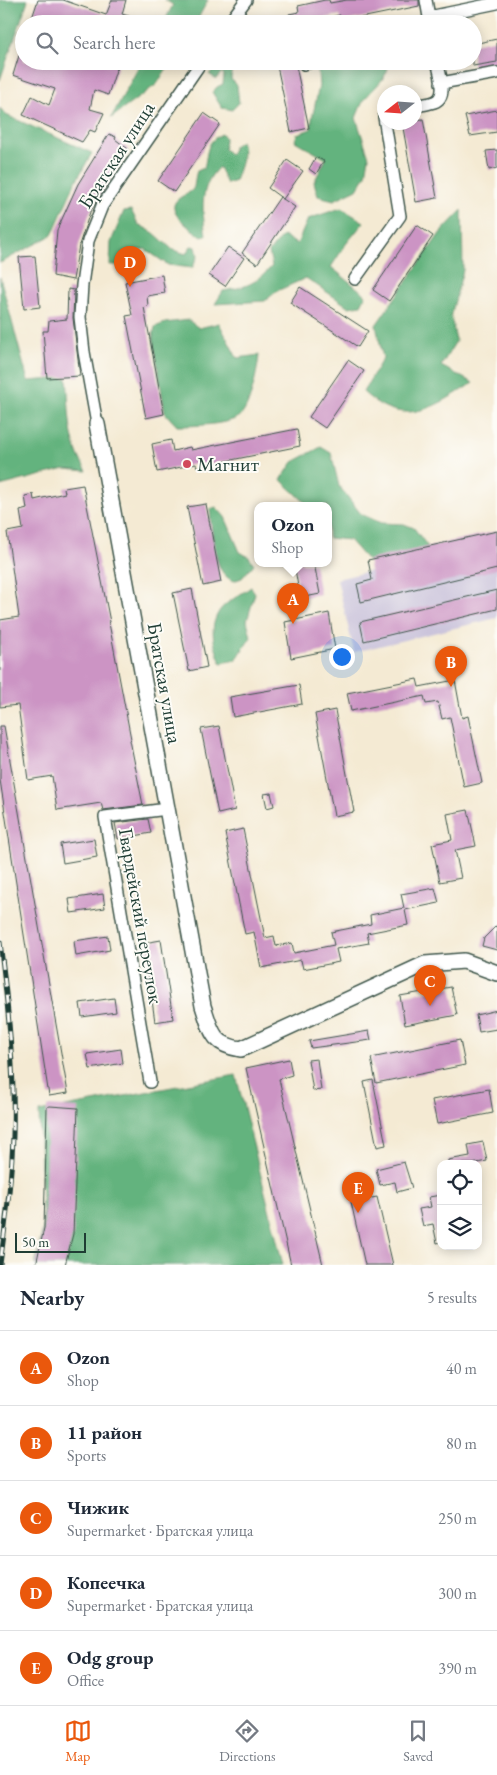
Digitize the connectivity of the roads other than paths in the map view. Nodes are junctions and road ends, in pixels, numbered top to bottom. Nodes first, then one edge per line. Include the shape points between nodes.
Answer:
1 (246, 0) edge
2 (426, 0) edge
3 (497, 2) edge
4 (235, 15) edge
5 (428, 15) edge
6 (448, 15) edge
7 (196, 70) edge
8 (439, 70) edge
9 (497, 73) edge
10 (441, 83) junction
11 (422, 105) edge
12 (386, 130) edge
13 (355, 279) dead end
14 (97, 424) joint
15 (167, 808) junction
16 (497, 973) edge
17 (150, 1082) dead end

1 - 4 street
2 - 5 street
3 - 6 street
7 - 14 street, Братская улица via 102,206 88,241 80,317
8 - 10 street
9 - 10 street
10 - 11 street via 439,99
12 - 13 street via 400,216
14 - 15 street, Братская улица
15 - 16 street, Братская улица via 203,1006 212,1034 226,1047 241,1049 425,964 464,960
15 - 17 street, Гвардейский переулок via 105,817

